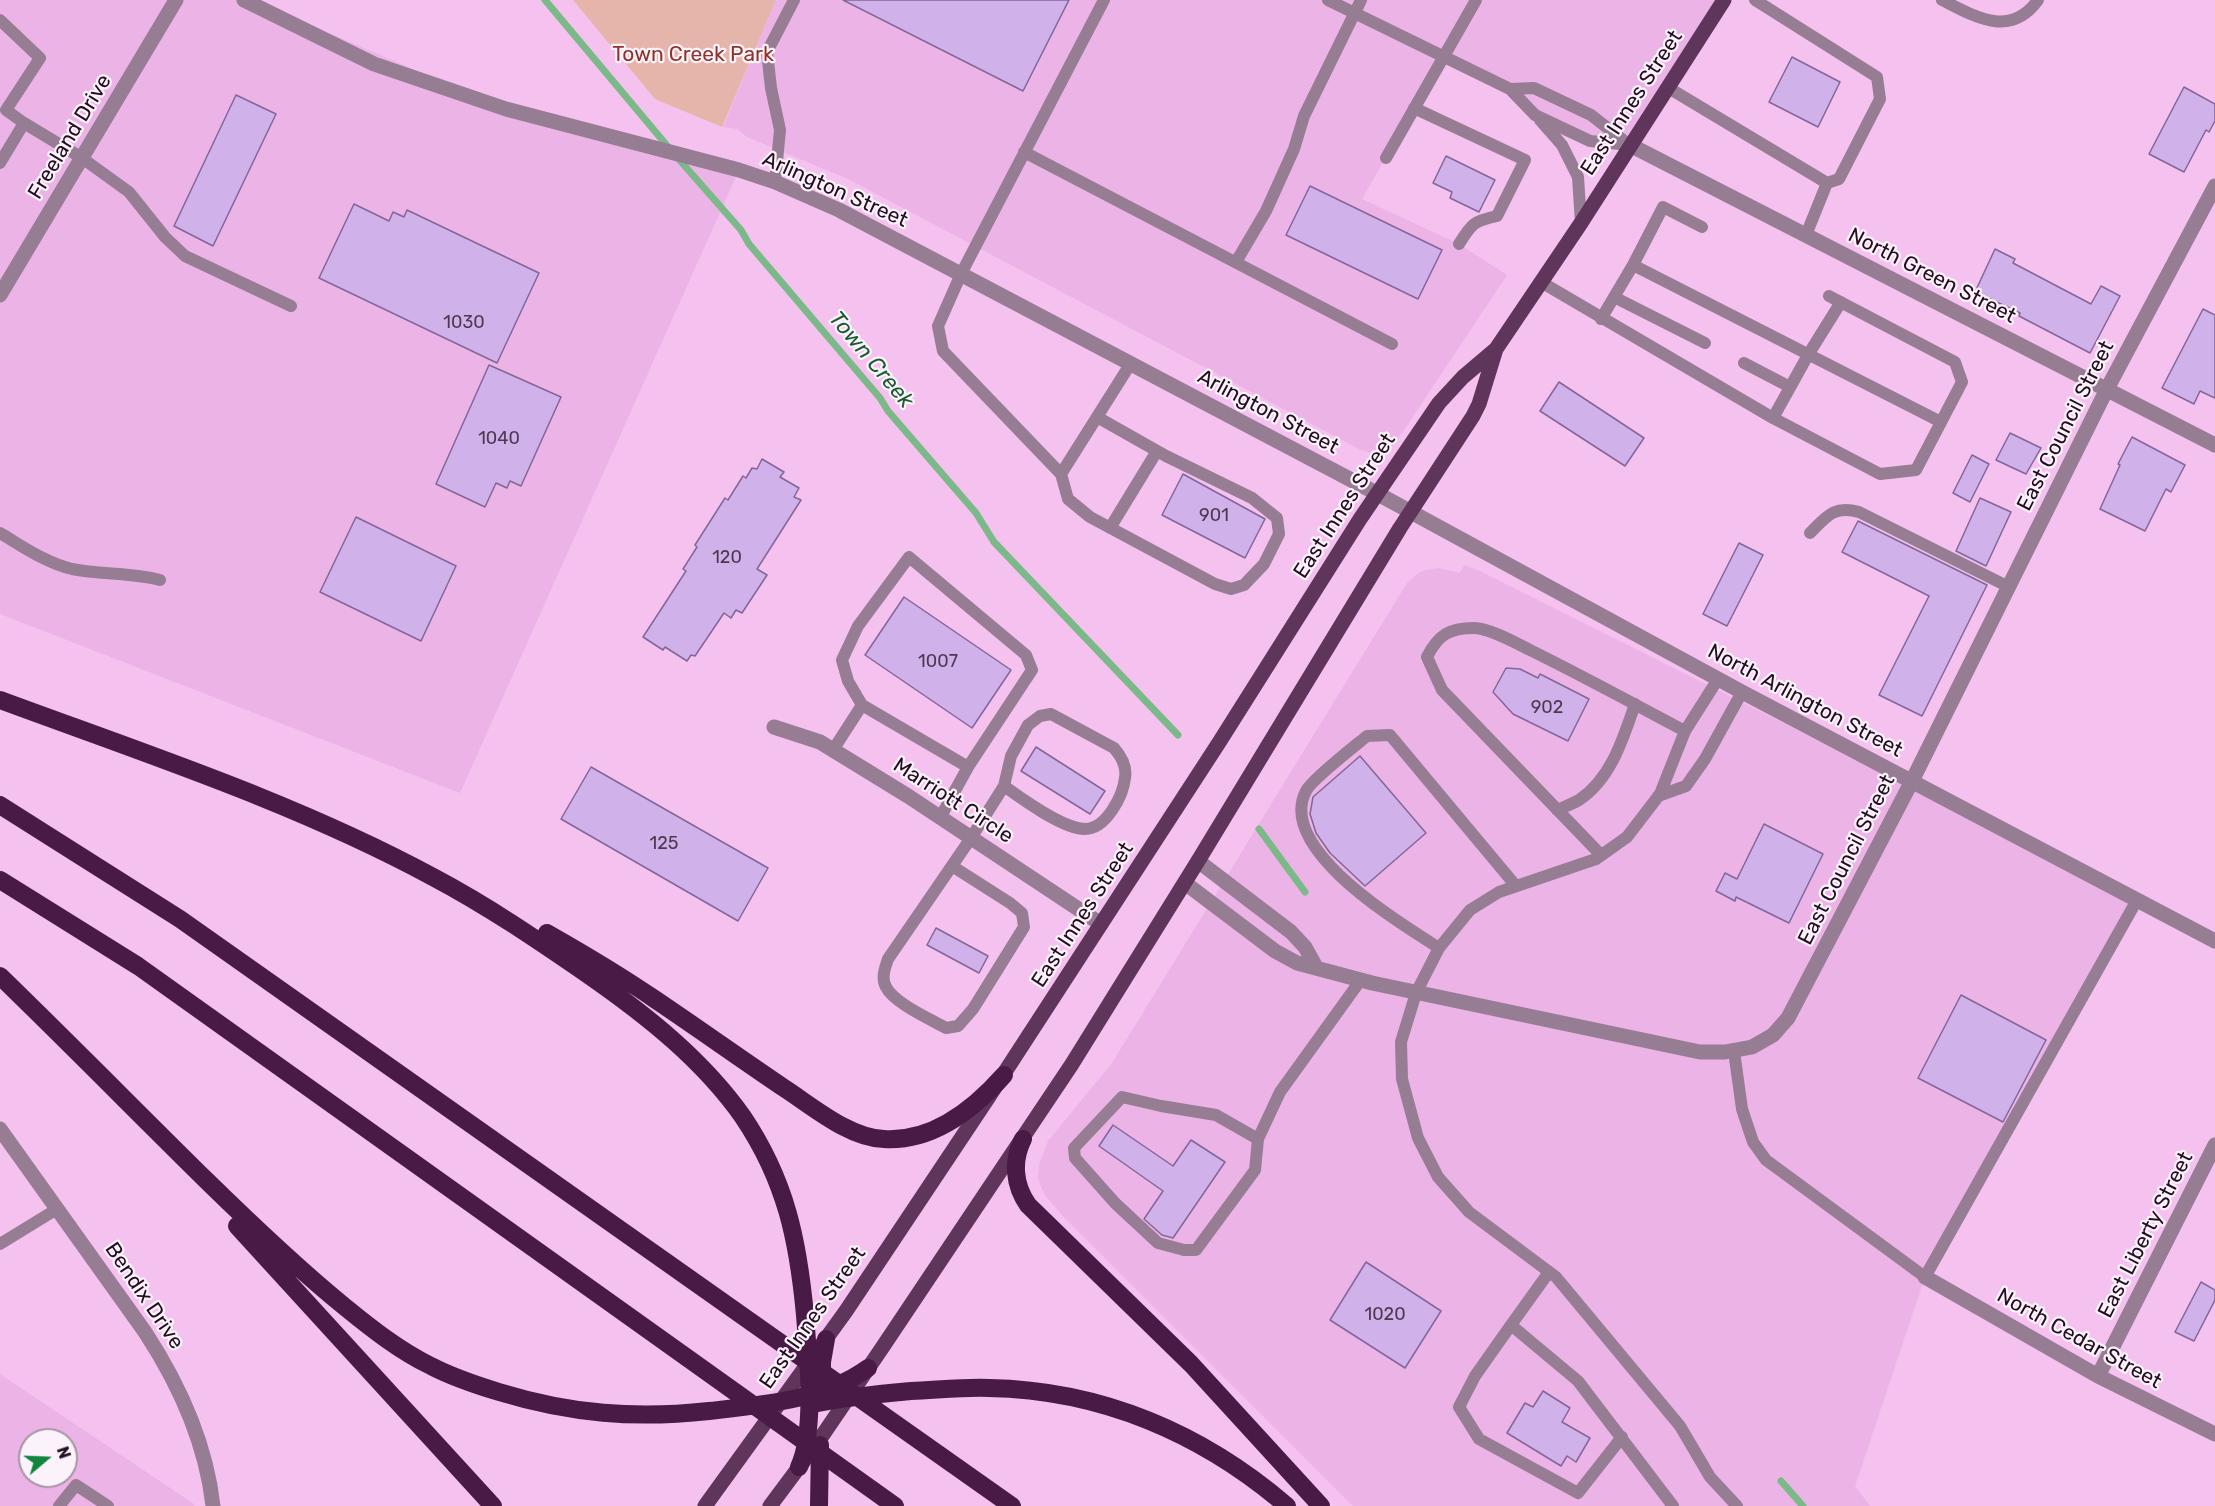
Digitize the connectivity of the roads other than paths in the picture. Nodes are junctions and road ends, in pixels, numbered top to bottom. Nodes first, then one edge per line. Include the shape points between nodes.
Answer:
1 (176, 0) edge
2 (244, 0) edge
3 (794, 0) edge
4 (1104, 0) edge
5 (1328, 0) edge
6 (1361, 0) edge
7 (1476, 0) edge
8 (1724, 0) edge
9 (1755, 0) edge
10 (1942, 0) edge
11 (2038, 0) edge
12 (1354, 13) junction
13 (0, 20) edge
14 (1444, 56) junction
15 (1667, 87) junction
16 (1510, 89) junction
17 (1414, 108) junction
18 (1535, 115) junction
19 (24, 123) junction
20 (1630, 145) junction
21 (1024, 152) junction
22 (81, 158) junction
23 (1386, 158) dead end
24 (0, 163) edge
25 (775, 182) junction
26 (1827, 183) junction
27 (2215, 186) edge
28 (1581, 223) junction
29 (1702, 227) dead end
30 (1806, 235) junction
31 (1460, 244) dead end
32 (1236, 262) junction
33 (1633, 265) junction
34 (961, 274) junction
35 (1541, 282) junction
36 (0, 295) edge
37 (1614, 297) junction
38 (291, 306) dead end
39 (1601, 319) junction
40 (1705, 343) dead end
41 (1392, 344) dead end
42 (1496, 349) junction
43 (1808, 355) junction
44 (1131, 363) junction
45 (1744, 363) dead end
46 (1790, 387) junction
47 (2107, 389) junction
48 (1097, 417) junction
49 (1773, 418) junction
50 (1941, 422) junction
51 (2215, 445) edge
52 (1157, 451) junction
53 (1060, 474) junction
54 (1377, 494) junction
55 (1410, 512) junction
56 (1110, 528) junction
57 (1810, 532) dead end
58 (0, 533) edge
59 (160, 580) dead end
60 (2009, 587) junction
61 (1718, 679) junction
62 (1742, 692) junction
63 (0, 700) edge
64 (1635, 704) junction
65 (862, 705) junction
66 (774, 727) dead end
67 (1685, 732) junction
68 (833, 750) junction
69 (968, 767) junction
70 (1912, 781) junction
71 (1004, 786) junction
72 (1659, 795) junction
73 (0, 805) edge
74 (1557, 810) junction
75 (940, 818) junction
76 (971, 838) junction
77 (1601, 855) junction
78 (1198, 861) junction
79 (952, 866) junction
80 (435, 878) junction
81 (0, 880) edge
82 (1185, 883) junction
83 (1516, 886) junction
84 (2137, 900) junction
85 (1101, 924) junction
86 (2215, 941) edge
87 (1439, 948) junction
88 (1316, 967) junction
89 (0, 976) edge
90 (1360, 981) junction
91 (1416, 993) junction
92 (1734, 1051) junction
93 (1004, 1075) junction
94 (124, 1099) junction
95 (0, 1129) edge
96 (1258, 1138) junction
97 (1023, 1139) junction
98 (2215, 1145) edge
99 (57, 1209) junction
100 (0, 1244) edge
101 (1549, 1272) junction
102 (1925, 1276) junction
103 (1511, 1325) junction
104 (826, 1339) junction
105 (808, 1365) junction
106 (868, 1368) junction
107 (2097, 1376) junction
108 (815, 1398) junction
109 (848, 1398) junction
110 (781, 1401) junction
111 (764, 1424) junction
112 (2215, 1434) edge
113 (1622, 1437) junction
114 (820, 1439) junction
115 (799, 1467) junction
116 (58, 1506) edge
117 (108, 1506) edge
118 (213, 1506) edge
119 (493, 1506) edge
120 (705, 1506) edge
121 (770, 1506) edge
122 (819, 1506) edge
123 (895, 1506) edge
124 (1012, 1506) edge
125 (1287, 1506) edge
126 (1321, 1506) edge
127 (1673, 1506) edge
128 (1737, 1506) edge

1 - 22 street, Freeland Drive
2 - 25 street, Arlington Street via 374,64 506,110
3 - 25 lane via 767,52 780,130
4 - 21 lane
5 - 12 lane
6 - 12 lane
7 - 14 lane
8 - 15 main road, East Innes Street
9 - 26 lane via 1877,77 1880,99 1839,179
10 - 11 lane via 1990,22 2018,17
12 - 14 lane
12 - 32 lane via 1304,116 1266,211
13 - 19 lane via 40,58 6,110
14 - 16 lane
14 - 17 lane
15 - 20 main road, East Innes Street
15 - 26 lane
16 - 18 lane
16 - 20 lane via 1534,88 1591,115
17 - 23 lane
17 - 31 lane via 1525,160 1497,216 1471,225
18 - 20 lane via 1590,141
18 - 28 lane via 1562,145 1578,177
19 - 22 lane
19 - 24 lane
20 - 28 main road, East Innes Street
20 - 30 street, North Green Street
21 - 32 lane
21 - 34 lane
22 - 36 street, Freeland Drive
22 - 38 lane via 129,192 185,256
25 - 34 street, Arlington Street via 839,210
26 - 30 lane
27 - 47 street, East Council Street
28 - 35 main road, East Innes Street
29 - 33 lane via 1663,207
30 - 47 street, North Green Street
32 - 41 lane
33 - 37 lane
33 - 43 lane
34 - 44 street, Arlington Street
34 - 53 lane via 938,326 943,351
35 - 39 lane
35 - 42 main road, East Innes Street
37 - 39 lane
37 - 40 lane
39 - 49 lane
42 - 54 main road, East Innes Street via 1449,390
42 - 55 main road, East Innes Street via 1473,416
43 - 46 lane
43 - 50 lane
43 - 50 lane via 1835,299 1955,362 1962,382
44 - 48 lane
44 - 54 street, Arlington Street
45 - 46 lane
46 - 49 lane
47 - 51 street, North Green Street
47 - 60 street, East Council Street
48 - 52 lane
48 - 53 lane
49 - 50 lane via 1880,474 1916,470
52 - 56 lane
52 - 56 lane via 1252,498 1277,518 1279,534 1264,564 1244,585 1231,589
53 - 56 lane via 1068,499
54 - 55 street, North Arlington Street
54 - 85 main road, East Innes Street
55 - 61 street, North Arlington Street
55 - 78 main road, East Innes Street
57 - 60 lane via 1839,509 1859,512
58 - 59 lane via 71,568 139,574
60 - 70 street, East Council Street
61 - 62 street, North Arlington Street
61 - 67 lane
62 - 70 street, North Arlington Street
62 - 72 lane via 1686,786
63 - 80 highway via 306,816
64 - 67 lane
64 - 74 lane via 1619,749 1594,787
64 - 74 lane via 1509,640 1477,628 1449,631 1435,642 1427,657 1442,690
65 - 68 lane
65 - 69 lane
65 - 69 lane via 848,681 842,660 858,626 909,557 1026,655 1032,670
66 - 68 street, Marriott Circle
67 - 72 lane
68 - 75 street, Marriott Circle
69 - 75 lane
70 - 84 street, North Arlington Street
70 - 92 street, East Council Street via 1788,1018 1773,1035 1752,1047
71 - 71 lane via 1072,828 1088,830 1103,822 1113,809 1126,777 1121,756 1114,748 1052,714 1040,716 1028,725 1011,756
71 - 76 lane
72 - 77 lane via 1627,837
73 - 124 highway via 180,919
74 - 77 lane
75 - 76 street, Marriott Circle
76 - 79 lane
76 - 85 street, Marriott Circle
77 - 83 lane
78 - 82 main road, East Innes Street
78 - 88 street via 1291,932
79 - 79 lane via 888,959 884,972 885,986 895,997 946,1028 958,1026 973,1009 1024,927 1022,913
80 - 93 highway via 540,930 617,975 790,1092 870,1138 908,1138 932,1131 966,1110
80 - 105 highway via 620,997 679,1046 731,1102 771,1167 791,1220 801,1276
81 - 123 highway via 138,966
82 - 88 street, East Council Street via 1275,951 1297,963
82 - 97 main road, East Innes Street
83 - 87 lane via 1470,910
83 - 87 lane via 1390,735 1367,736 1306,789 1299,810 1312,844 1345,882
84 - 86 street, North Arlington Street
84 - 102 lane
85 - 93 main road, East Innes Street
87 - 91 lane
88 - 90 street, East Council Street
89 - 94 highway
90 - 91 street, East Council Street
90 - 96 lane via 1280,1092
91 - 92 street, East Council Street via 1700,1052
91 - 101 lane via 1401,1042 1402,1079 1418,1138 1437,1178 1469,1212
92 - 102 lane via 1742,1109 1753,1142 1766,1160
93 - 104 main road, East Innes Street
94 - 110 highway via 314,1282 390,1342 440,1371 521,1398 597,1413 654,1416
94 - 119 highway
95 - 99 street, Bendix Drive
96 - 96 lane via 1256,1170 1196,1250 1158,1243 1082,1166 1075,1158 1074,1148 1122,1097 1216,1115
97 - 106 main road, East Innes Street
97 - 126 highway via 1016,1167 1019,1188 1028,1205 1191,1364
98 - 107 street, East Liberty Street
99 - 100 lane
99 - 118 street, Bendix Drive via 165,1363 181,1394 204,1459
101 - 103 lane
101 - 128 lane via 1576,1299 1680,1426 1710,1477
102 - 107 street, North Cedar Street
103 - 113 lane via 1578,1380
103 - 113 lane via 1475,1376 1459,1407 1479,1439 1578,1493
104 - 105 main road, East Innes Street
104 - 108 highway
105 - 108 highway
105 - 110 main road, East Innes Street
106 - 108 highway
106 - 109 main road, East Innes Street
107 - 112 street, North Cedar Street
108 - 109 highway
108 - 110 highway
108 - 111 highway
108 - 114 highway
108 - 115 highway
109 - 114 main road, East Innes Street
109 - 125 highway via 988,1388 1092,1402 1156,1423 1208,1448
110 - 111 main road, East Innes Street
111 - 120 main road, East Innes Street
113 - 127 lane
114 - 115 main road, East Innes Street
114 - 122 highway
115 - 121 main road, East Innes Street
116 - 117 lane via 76,1485

